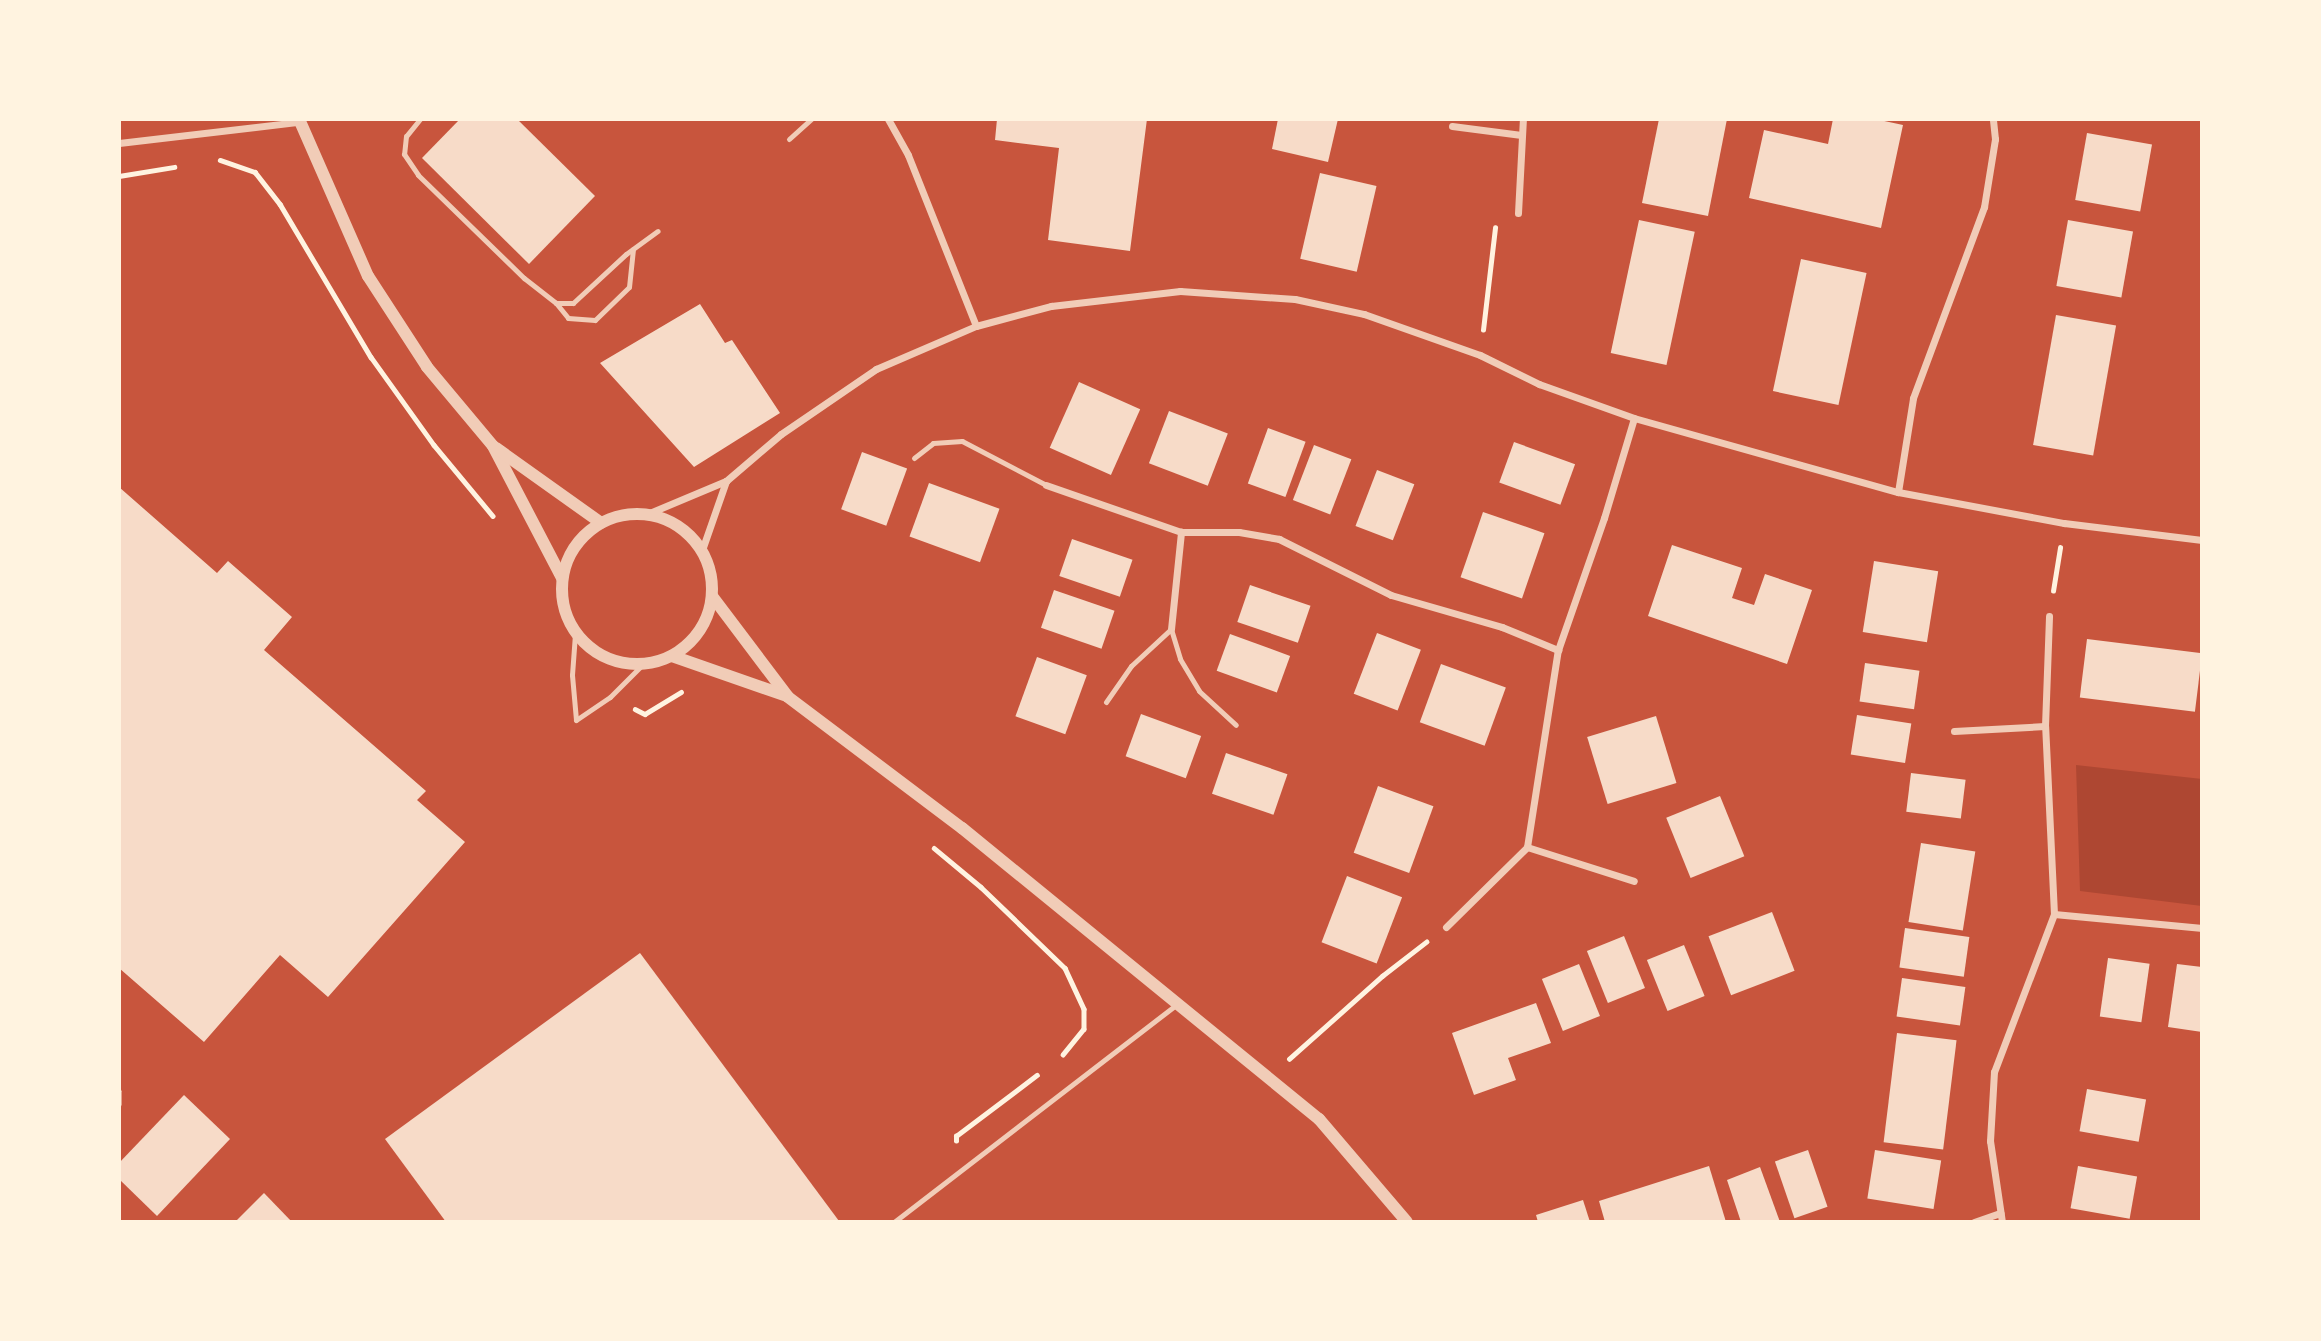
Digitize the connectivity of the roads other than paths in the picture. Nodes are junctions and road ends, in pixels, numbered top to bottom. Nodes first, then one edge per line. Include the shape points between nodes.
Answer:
1 (420, 119) edge
2 (811, 119) edge
3 (888, 119) edge
4 (1523, 119) edge
5 (1993, 119) edge
6 (299, 121) edge
7 (1452, 126) dead end
8 (1521, 135) junction
9 (789, 139) dead end
10 (119, 143) edge
11 (1518, 213) road end
12 (658, 232) dead end
13 (633, 249) junction
14 (556, 303) junction
15 (976, 326) junction
16 (1634, 418) junction
17 (493, 446) junction
18 (914, 458) dead end
19 (726, 481) junction
20 (1045, 485) joint
21 (1898, 492) junction
22 (647, 514) junction
23 (601, 523) junction
24 (1181, 532) junction
25 (2202, 540) edge
26 (702, 550) junction
27 (562, 578) junction
28 (712, 596) junction
29 (2049, 616) road end
30 (1171, 629) junction
31 (575, 634) junction
32 (1558, 650) junction
33 (672, 656) junction
34 (643, 664) junction
35 (788, 697) junction
36 (1106, 702) dead end
37 (1236, 726) dead end
38 (2045, 726) junction
39 (1954, 731) dead end
40 (1527, 847) junction
41 (1634, 881) dead end
42 (2054, 914) junction
43 (1446, 927) road end
44 (2202, 928) edge
45 (1177, 1004) junction
46 (2000, 1213) junction
47 (894, 1222) edge
48 (1407, 1222) edge
49 (1974, 1222) edge
50 (2002, 1222) edge

1 - 14 lane via 406,136 404,154 418,174 523,278
2 - 9 lane
3 - 15 street via 908,155
4 - 8 street
5 - 21 street via 1995,139 1984,207 1913,398
6 - 10 street
6 - 17 street via 368,276 427,367
7 - 8 street
8 - 11 street
12 - 13 lane
13 - 14 lane via 573,303
13 - 14 lane via 629,287 595,320 568,318
15 - 16 street via 1051,306 1180,291 1295,299 1364,314
15 - 19 street via 876,369 781,434
16 - 21 street
16 - 32 street
17 - 23 street
17 - 27 street
18 - 20 lane via 933,443 962,441
19 - 22 street
19 - 26 street
20 - 24 street
21 - 25 street via 2064,523
22 - 23 street via 622,515
22 - 26 street via 683,529
23 - 27 street via 583,536 567,559
24 - 30 street
24 - 32 street via 1239,532 1279,539 1391,595 1502,627
26 - 28 street via 711,572
27 - 31 street via 566,615
28 - 33 street via 703,627
28 - 35 street
29 - 38 street
30 - 36 lane via 1131,666
30 - 37 lane via 1180,659 1199,691
31 - 34 street via 605,658
31 - 34 lane via 576,720 610,697
32 - 40 street
33 - 34 street
33 - 35 street
35 - 45 street via 962,828
38 - 39 street
38 - 42 street
40 - 41 street
40 - 43 street
42 - 44 street
42 - 46 street via 1994,1072 1990,1141
45 - 47 lane
45 - 48 street via 1319,1119
46 - 49 street
46 - 50 street

